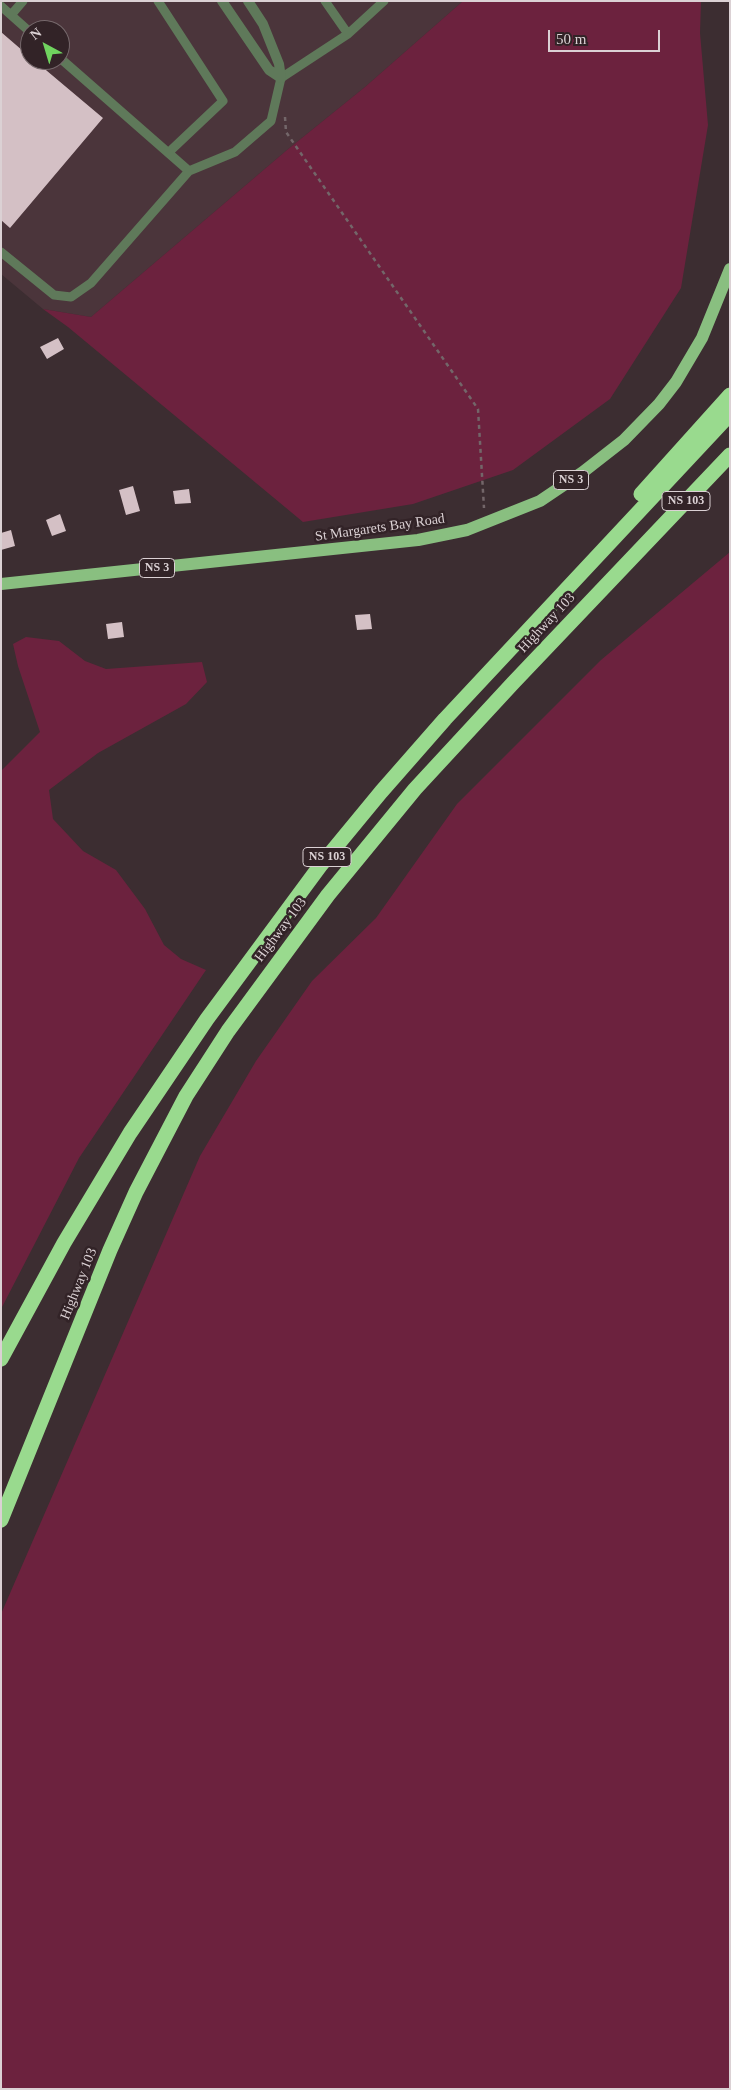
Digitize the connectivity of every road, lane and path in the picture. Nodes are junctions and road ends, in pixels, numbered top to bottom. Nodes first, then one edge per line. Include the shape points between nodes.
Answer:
1 (23, 1) edge
2 (158, 1) edge
3 (222, 1) edge
4 (248, 1) edge
5 (325, 1) edge
6 (384, 1) edge
7 (1, 6) edge
8 (11, 15) junction
9 (20, 23) edge
10 (348, 34) junction
11 (70, 67) edge
12 (281, 78) junction
13 (285, 114) dead end
14 (168, 153) junction
15 (189, 171) junction
16 (1, 252) edge
17 (730, 268) edge
18 (730, 395) edge
19 (730, 414) edge
20 (730, 455) edge
21 (484, 524) junction
22 (1, 584) edge
23 (526, 630) junction
24 (1, 1359) edge
25 (1, 1520) edge

1 - 8 lane
2 - 14 lane via 223,101
3 - 12 street via 269,70
4 - 12 street via 263,24 279,64
5 - 10 lane
6 - 10 lane
7 - 8 lane
8 - 9 lane
10 - 12 lane
11 - 14 lane
12 - 15 lane via 272,121 236,152
13 - 21 path via 286,132 478,409
14 - 15 lane
15 - 16 lane via 91,283 71,297 54,295
17 - 21 main road, St Margarets Bay Road / NS 3 via 702,338 676,382 642,423 583,472 540,501
18 - 23 highway via 537,610
19 - 23 highway, Highway 103 / NS 103
20 - 25 highway, Highway 103 / NS 103 via 416,789 328,895 228,1031 186,1096 133,1199
21 - 22 main road, St Margarets Bay Road / NS 3 via 392,544
23 - 24 highway, Highway 103 / NS 103 via 350,829 234,981 107,1170

